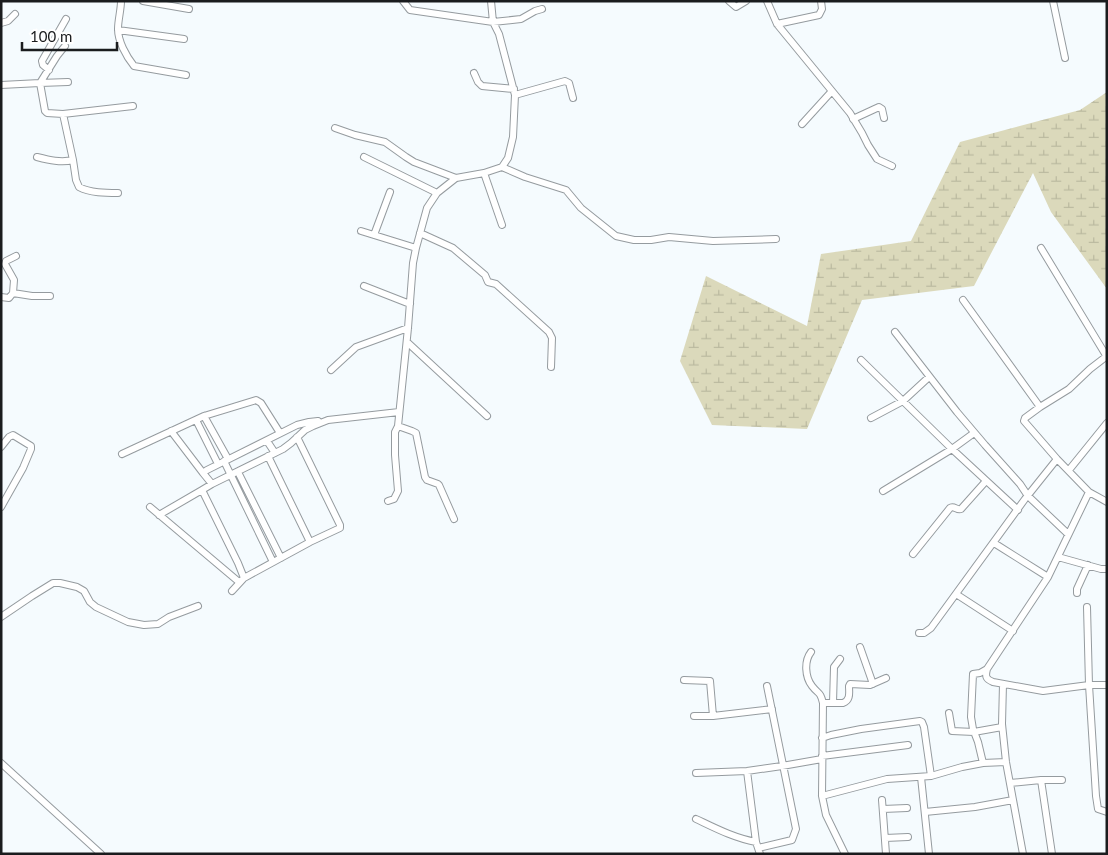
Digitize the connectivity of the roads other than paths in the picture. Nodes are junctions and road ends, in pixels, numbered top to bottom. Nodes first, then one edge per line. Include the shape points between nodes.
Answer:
1 (122, 1) edge
2 (143, 1) edge
3 (404, 1) edge
4 (491, 1) edge
5 (729, 1) edge
6 (746, 1) edge
7 (767, 1) edge
8 (821, 1) edge
9 (1052, 1) edge
10 (189, 9) dead end
11 (542, 9) dead end
12 (15, 14) dead end
13 (66, 19) dead end
14 (493, 22) junction
15 (1, 24) edge
16 (778, 24) junction
17 (118, 30) junction
18 (184, 39) dead end
19 (65, 46) dead end
20 (1065, 58) dead end
21 (49, 70) junction
22 (474, 72) dead end
23 (186, 75) dead end
24 (68, 82) dead end
25 (40, 83) junction
26 (1, 85) edge
27 (832, 91) junction
28 (514, 92) junction
29 (574, 98) dead end
30 (133, 106) dead end
31 (63, 114) junction
32 (884, 118) dead end
33 (854, 119) junction
34 (802, 124) dead end
35 (335, 128) dead end
36 (37, 157) dead end
37 (364, 157) dead end
38 (73, 160) junction
39 (502, 166) junction
40 (892, 166) dead end
41 (484, 173) junction
42 (456, 178) junction
43 (390, 192) dead end
44 (118, 193) dead end
45 (437, 193) junction
46 (502, 225) dead end
47 (361, 231) dead end
48 (420, 233) junction
49 (374, 235) junction
50 (776, 239) dead end
51 (416, 248) junction
52 (1041, 248) dead end
53 (16, 256) dead end
54 (364, 286) dead end
55 (13, 293) junction
56 (50, 296) dead end
57 (1, 297) edge
58 (963, 300) dead end
59 (410, 304) junction
60 (408, 328) junction
61 (895, 332) dead end
62 (406, 342) junction
63 (1107, 356) edge
64 (861, 360) dead end
65 (551, 367) dead end
66 (331, 370) dead end
67 (929, 377) junction
68 (903, 401) junction
69 (1040, 407) junction
70 (399, 412) junction
71 (204, 416) junction
72 (487, 416) dead end
73 (871, 418) dead end
74 (196, 420) junction
75 (322, 422) junction
76 (1107, 423) edge
77 (398, 426) junction
78 (171, 431) junction
79 (280, 433) junction
80 (974, 433) junction
81 (298, 437) junction
82 (267, 441) junction
83 (1, 447) edge
84 (952, 449) junction
85 (275, 453) junction
86 (122, 454) dead end
87 (268, 456) junction
88 (1057, 458) junction
89 (223, 461) junction
90 (1069, 470) junction
91 (238, 472) junction
92 (204, 473) junction
93 (232, 475) junction
94 (986, 481) junction
95 (212, 484) junction
96 (202, 490) junction
97 (883, 491) dead end
98 (1089, 492) junction
99 (1028, 496) junction
100 (388, 501) dead end
101 (1107, 502) edge
102 (1, 507) edge
103 (150, 507) dead end
104 (1018, 510) junction
105 (159, 515) junction
106 (454, 519) dead end
107 (1068, 534) junction
108 (310, 542) junction
109 (994, 543) junction
110 (912, 554) dead end
111 (1058, 557) junction
112 (281, 558) junction
113 (273, 562) junction
114 (1088, 565) junction
115 (1107, 569) edge
116 (1048, 577) junction
117 (242, 580) junction
118 (232, 591) dead end
119 (1077, 593) dead end
120 (956, 594) junction
121 (198, 606) dead end
122 (1086, 607) dead end
123 (1, 617) edge
124 (1013, 631) junction
125 (919, 633) dead end
126 (860, 647) dead end
127 (811, 652) dead end
128 (840, 659) dead end
129 (986, 669) junction
130 (886, 678) dead end
131 (684, 680) dead end
132 (873, 684) junction
133 (1003, 684) junction
134 (1089, 685) junction
135 (1107, 685) edge
136 (767, 686) dead end
137 (823, 703) junction
138 (833, 703) junction
139 (772, 709) junction
140 (949, 713) dead end
141 (694, 716) dead end
142 (713, 716) junction
143 (1002, 727) junction
144 (974, 732) junction
145 (822, 738) junction
146 (908, 745) dead end
147 (822, 757) junction
148 (1006, 762) junction
149 (1, 763) edge
150 (983, 763) junction
151 (782, 766) junction
152 (747, 770) junction
153 (696, 773) dead end
154 (931, 776) junction
155 (922, 777) junction
156 (1041, 780) junction
157 (1062, 780) dead end
158 (1010, 783) junction
159 (822, 796) junction
160 (882, 800) dead end
161 (1013, 800) junction
162 (907, 808) dead end
163 (883, 809) junction
164 (925, 812) junction
165 (1107, 812) edge
166 (696, 819) dead end
167 (908, 837) dead end
168 (885, 838) junction
169 (758, 848) edge
170 (101, 854) edge
171 (845, 854) edge
172 (886, 854) edge
173 (929, 854) edge
174 (1023, 854) edge
175 (1052, 854) edge

1 - 17 street
2 - 10 street
3 - 14 street via 410,10
4 - 14 street
5 - 6 street via 736,7
7 - 16 street
8 - 16 street via 819,15
9 - 20 street
11 - 14 street via 521,19
12 - 15 street
13 - 21 street via 42,61
14 - 28 street
16 - 27 street
17 - 18 street
17 - 23 street via 120,41 134,66
19 - 21 street
21 - 25 street
22 - 28 street via 482,86
24 - 25 street
25 - 26 street
25 - 31 street via 46,112
27 - 33 street
27 - 34 street
28 - 29 street via 565,81 569,83
28 - 39 street via 513,137 508,158
30 - 31 street
31 - 38 street
32 - 33 street via 879,107
33 - 40 street via 877,159
35 - 42 street via 385,142 414,162
36 - 38 street via 52,161
37 - 45 street
38 - 44 street via 79,187
39 - 41 street
39 - 50 street via 566,190 581,208 616,236 634,240 669,237 713,241
41 - 42 street
41 - 46 street
42 - 45 street
43 - 49 street
45 - 48 street via 427,208
47 - 49 street
48 - 51 street
48 - 65 street via 453,248 485,275 489,283 496,284 549,332 552,338
49 - 51 street
51 - 59 street
52 - 63 street
53 - 55 street via 4,264 13,279
54 - 59 street
55 - 56 street
55 - 57 street via 9,298
58 - 69 street
59 - 60 street
60 - 62 street
60 - 66 street via 356,347
61 - 67 street
62 - 70 street
62 - 72 street
63 - 69 street via 1069,389
64 - 68 street
67 - 68 street
67 - 80 street
68 - 73 street
68 - 84 street
69 - 88 street via 1024,421
70 - 75 street
70 - 77 street
71 - 74 street
71 - 79 street via 258,401
71 - 89 street
74 - 78 street
74 - 89 street
75 - 79 street via 297,425
75 - 81 street
76 - 90 street
77 - 100 street via 395,455 398,491 394,500
77 - 106 street via 416,433 425,477 439,485
78 - 86 street
78 - 92 street
79 - 82 street
80 - 84 street
80 - 99 street
81 - 85 street
81 - 108 street via 340,525 339,529
82 - 85 street
82 - 89 street
83 - 102 street via 13,435 31,446 23,468
84 - 94 street
84 - 97 street
85 - 87 street
87 - 91 street
87 - 108 street
88 - 90 street
88 - 99 street
89 - 92 street
89 - 93 street
90 - 98 street
91 - 93 street
91 - 112 street
92 - 95 street
93 - 95 street
93 - 113 street
94 - 104 street
94 - 110 street via 960,509 950,508
95 - 96 street
96 - 105 street
96 - 117 street via 238,563
98 - 101 street
98 - 107 street
99 - 104 street
99 - 107 street
103 - 105 street
104 - 109 street
105 - 117 street
107 - 111 street
108 - 112 street
109 - 116 street
109 - 120 street
111 - 114 street
111 - 116 street
112 - 113 street
113 - 117 street
114 - 115 street
114 - 119 street
116 - 124 street
117 - 118 street
120 - 124 street
120 - 125 street via 931,628
121 - 123 street via 158,624 144,625 128,622 96,607 77,586 60,583 32,596
122 - 134 street
124 - 129 street
126 - 132 street
127 - 137 street via 806,663 808,678
128 - 138 street via 834,667
129 - 133 street via 987,679
129 - 144 street via 973,674 971,717
130 - 132 street
131 - 142 street via 710,681
132 - 138 street via 850,684 848,700
133 - 134 street via 1043,691
133 - 143 street
134 - 135 street
134 - 165 street via 1097,805 1098,810
136 - 139 street
137 - 138 street
137 - 145 street
139 - 142 street
139 - 151 street
140 - 144 street via 952,731
141 - 142 street
143 - 144 street
143 - 148 street
144 - 150 street
145 - 147 street
145 - 154 street via 920,720 924,727
146 - 147 street
147 - 151 street
147 - 159 street
148 - 150 street
148 - 158 street
149 - 170 street
150 - 154 street
151 - 152 street
151 - 169 street via 795,834 792,840
152 - 153 street
152 - 169 street
154 - 155 street
155 - 159 street via 887,779
155 - 164 street
156 - 157 street
156 - 158 street
156 - 175 street
158 - 161 street
159 - 171 street via 826,815
160 - 163 street
161 - 164 street
161 - 174 street
162 - 163 street
163 - 168 street
164 - 173 street
166 - 169 street
167 - 168 street
168 - 172 street

